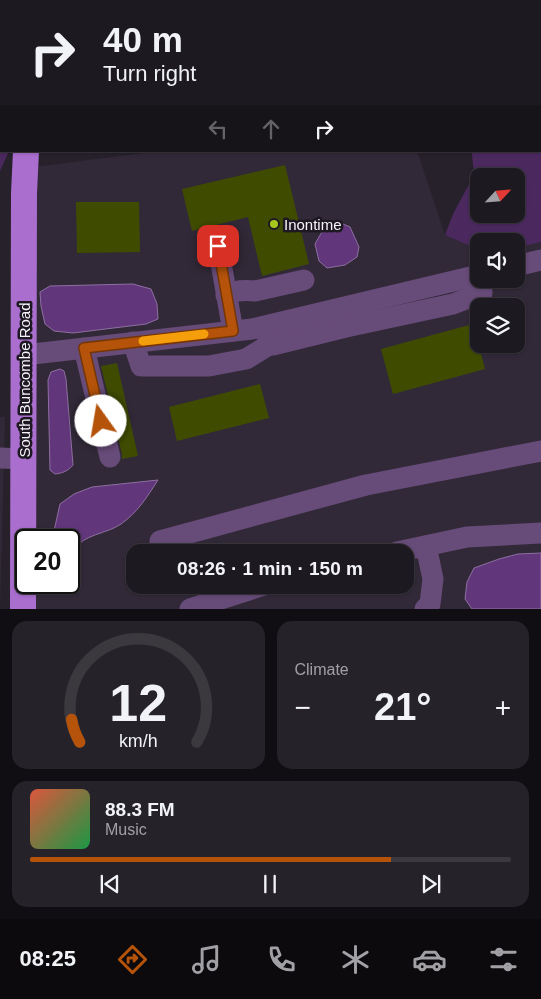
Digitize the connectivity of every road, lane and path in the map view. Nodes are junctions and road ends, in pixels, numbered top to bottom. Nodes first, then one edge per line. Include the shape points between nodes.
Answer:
1 (26, 152) edge
2 (218, 246) dead end
3 (470, 278) edge
4 (304, 280) dead end
5 (482, 288) edge
6 (226, 295) junction
7 (233, 331) junction
8 (267, 335) junction
9 (133, 342) junction
10 (84, 348) junction
11 (24, 355) junction
12 (541, 451) edge
13 (110, 457) dead end
14 (12, 458) edge
15 (541, 534) edge
16 (160, 541) dead end
17 (426, 546) junction
18 (414, 548) edge
19 (236, 594) edge
20 (23, 609) edge
21 (190, 609) edge
22 (425, 609) edge

1 - 11 main road, South Buncombe Road
2 - 6 lane
3 - 8 lane
4 - 6 lane
5 - 8 lane via 482,293 453,304 273,345
6 - 7 lane
7 - 8 lane
7 - 9 lane
8 - 9 lane via 246,359 209,366 141,366
9 - 10 lane
10 - 11 lane
10 - 13 lane
11 - 14 main road, South Buncombe Road
12 - 16 lane via 366,485
14 - 20 main road, South Buncombe Road
15 - 17 lane via 467,537
17 - 18 lane
17 - 22 lane via 433,579 430,604
19 - 21 lane

